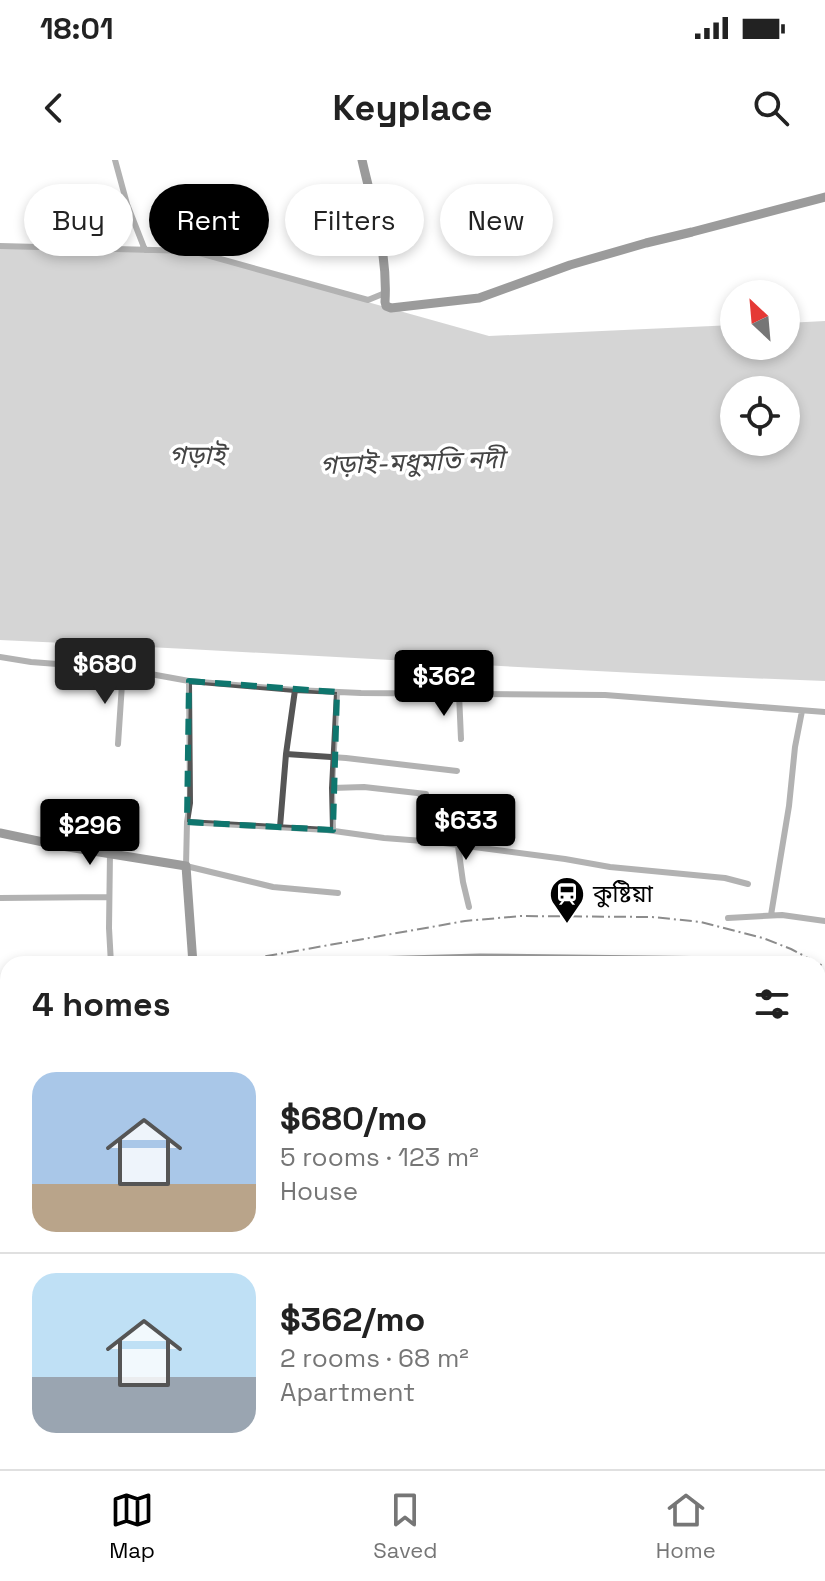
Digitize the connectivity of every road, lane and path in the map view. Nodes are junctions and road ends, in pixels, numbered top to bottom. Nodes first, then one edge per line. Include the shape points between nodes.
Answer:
1 (115, 160) edge
2 (362, 160) edge
3 (825, 197) edge
4 (0, 246) edge
5 (145, 250) junction
6 (385, 293) junction
7 (0, 657) edge
8 (123, 669) junction
9 (189, 681) junction
10 (295, 690) junction
11 (337, 692) junction
12 (459, 694) junction
13 (802, 711) junction
14 (825, 712) edge
15 (461, 739) dead end
16 (118, 744) dead end
17 (286, 754) junction
18 (335, 758) junction
19 (457, 771) dead end
20 (332, 788) junction
21 (426, 794) dead end
22 (187, 822) junction
23 (280, 827) junction
24 (333, 830) junction
25 (0, 833) edge
26 (458, 846) junction
27 (110, 853) junction
28 (186, 866) junction
29 (748, 884) dead end
30 (338, 893) dead end
31 (109, 897) junction
32 (0, 898) edge
33 (469, 907) dead end
34 (771, 915) junction
35 (728, 918) dead end
36 (825, 921) edge
37 (111, 956) edge
38 (192, 956) edge

1 - 5 street
2 - 6 street via 383,251
3 - 6 street via 585,261 479,298 391,308 385,304
4 - 5 street
5 - 6 street via 192,251 368,300
7 - 8 street
8 - 9 street
8 - 16 street
9 - 10 street
9 - 22 street
10 - 11 street
10 - 17 street
11 - 12 street
11 - 18 street
12 - 13 street via 605,695
12 - 15 street
13 - 14 street
13 - 34 street
17 - 18 street
17 - 23 street
18 - 19 street
18 - 20 street
20 - 21 street
20 - 24 street
22 - 23 street
22 - 28 street
23 - 24 street
24 - 26 street
25 - 27 street
26 - 29 street
26 - 33 street
27 - 28 street
27 - 31 street
28 - 30 street via 289,890
28 - 38 street
31 - 32 street
31 - 37 street
34 - 35 street
34 - 36 street

